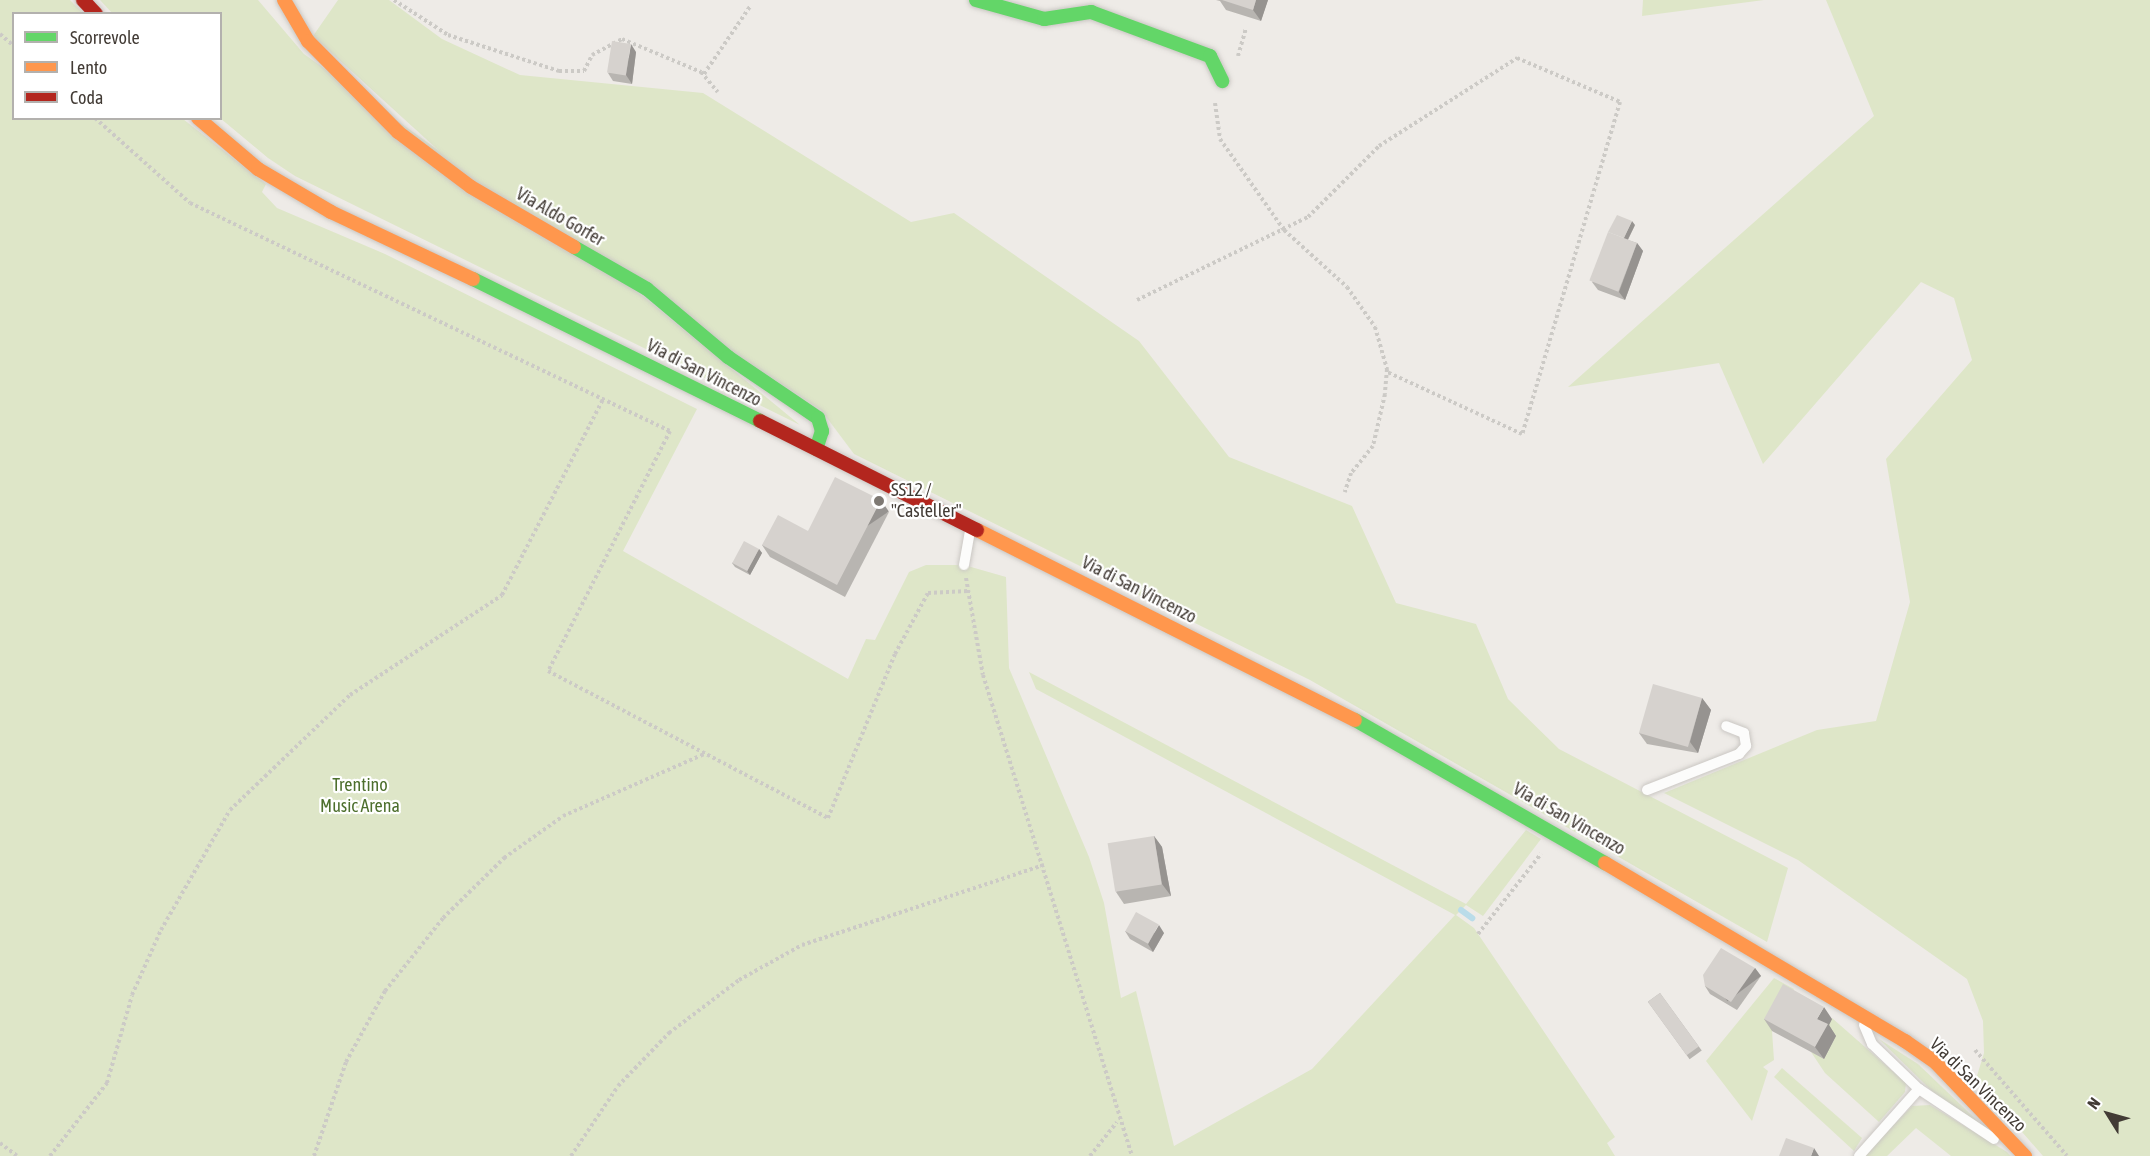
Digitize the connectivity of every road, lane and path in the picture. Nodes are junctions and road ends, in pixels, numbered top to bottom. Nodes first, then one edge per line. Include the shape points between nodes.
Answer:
1 (84, 0) edge
2 (284, 0) edge
3 (394, 0) edge
4 (976, 0) edge
5 (751, 5) dead end
6 (94, 12) edge
7 (1246, 28) dead end
8 (0, 34) edge
9 (12, 44) edge
10 (704, 74) junction
11 (1222, 81) junction
12 (718, 92) dead end
13 (97, 120) edge
14 (200, 120) edge
15 (1284, 230) junction
16 (1137, 300) dead end
17 (1387, 372) junction
18 (603, 399) junction
19 (816, 449) junction
20 (1346, 492) dead end
21 (971, 525) junction
22 (964, 565) joint
23 (968, 591) junction
24 (1726, 726) dead end
25 (704, 753) junction
26 (1647, 790) dead end
27 (1558, 833) junction
28 (1044, 865) junction
29 (1478, 934) dead end
30 (1858, 1010) junction
31 (1975, 1050) dead end
32 (1919, 1089) junction
33 (1117, 1121) junction
34 (0, 1143) edge
35 (2020, 1152) edge
36 (17, 1156) edge
37 (50, 1156) edge
38 (314, 1156) edge
39 (571, 1156) edge
40 (1090, 1156) edge
41 (1132, 1156) edge
42 (1859, 1156) edge
43 (2067, 1156) edge

1 - 6 main road
2 - 19 main road, Via Aldo Gorfer via 308,41 398,132 471,187 647,289 728,357 818,418 822,431
3 - 10 path via 448,35 559,71 584,71 592,55 622,39
4 - 11 main road via 1044,19 1092,12 1210,56
5 - 10 path
7 - 11 path via 1234,74
8 - 9 path
10 - 12 path
11 - 15 path via 1213,117 1220,139
13 - 18 path via 190,203
14 - 19 main road, Via di San Vincenzo via 258,169 331,212
15 - 16 path
15 - 17 path via 1347,287 1375,327
15 - 17 path via 1308,217 1379,146 1516,58 1620,102 1522,434
17 - 20 path via 1373,446 1351,473
18 - 25 path via 670,431 548,671
18 - 37 path via 502,595 350,695 230,810 161,930 132,995 107,1083
19 - 21 main road, Via di San Vincenzo
21 - 22 lane
21 - 27 main road, Via di San Vincenzo via 1409,747
22 - 23 path
23 - 25 path via 928,593 895,654 828,818
23 - 28 path via 983,675
24 - 26 lane via 1744,733 1746,746 1739,754
25 - 38 path via 563,816 504,858 443,918 385,991 346,1062
27 - 29 path
27 - 30 main road, Via di San Vincenzo
28 - 33 path
28 - 39 path via 802,945 739,980 669,1033 618,1086
30 - 32 lane via 1872,1044
30 - 35 main road, Via di San Vincenzo via 1936,1063
31 - 43 path
32 - 35 lane via 1976,1130
32 - 42 lane
33 - 40 path
33 - 41 path
34 - 36 path

